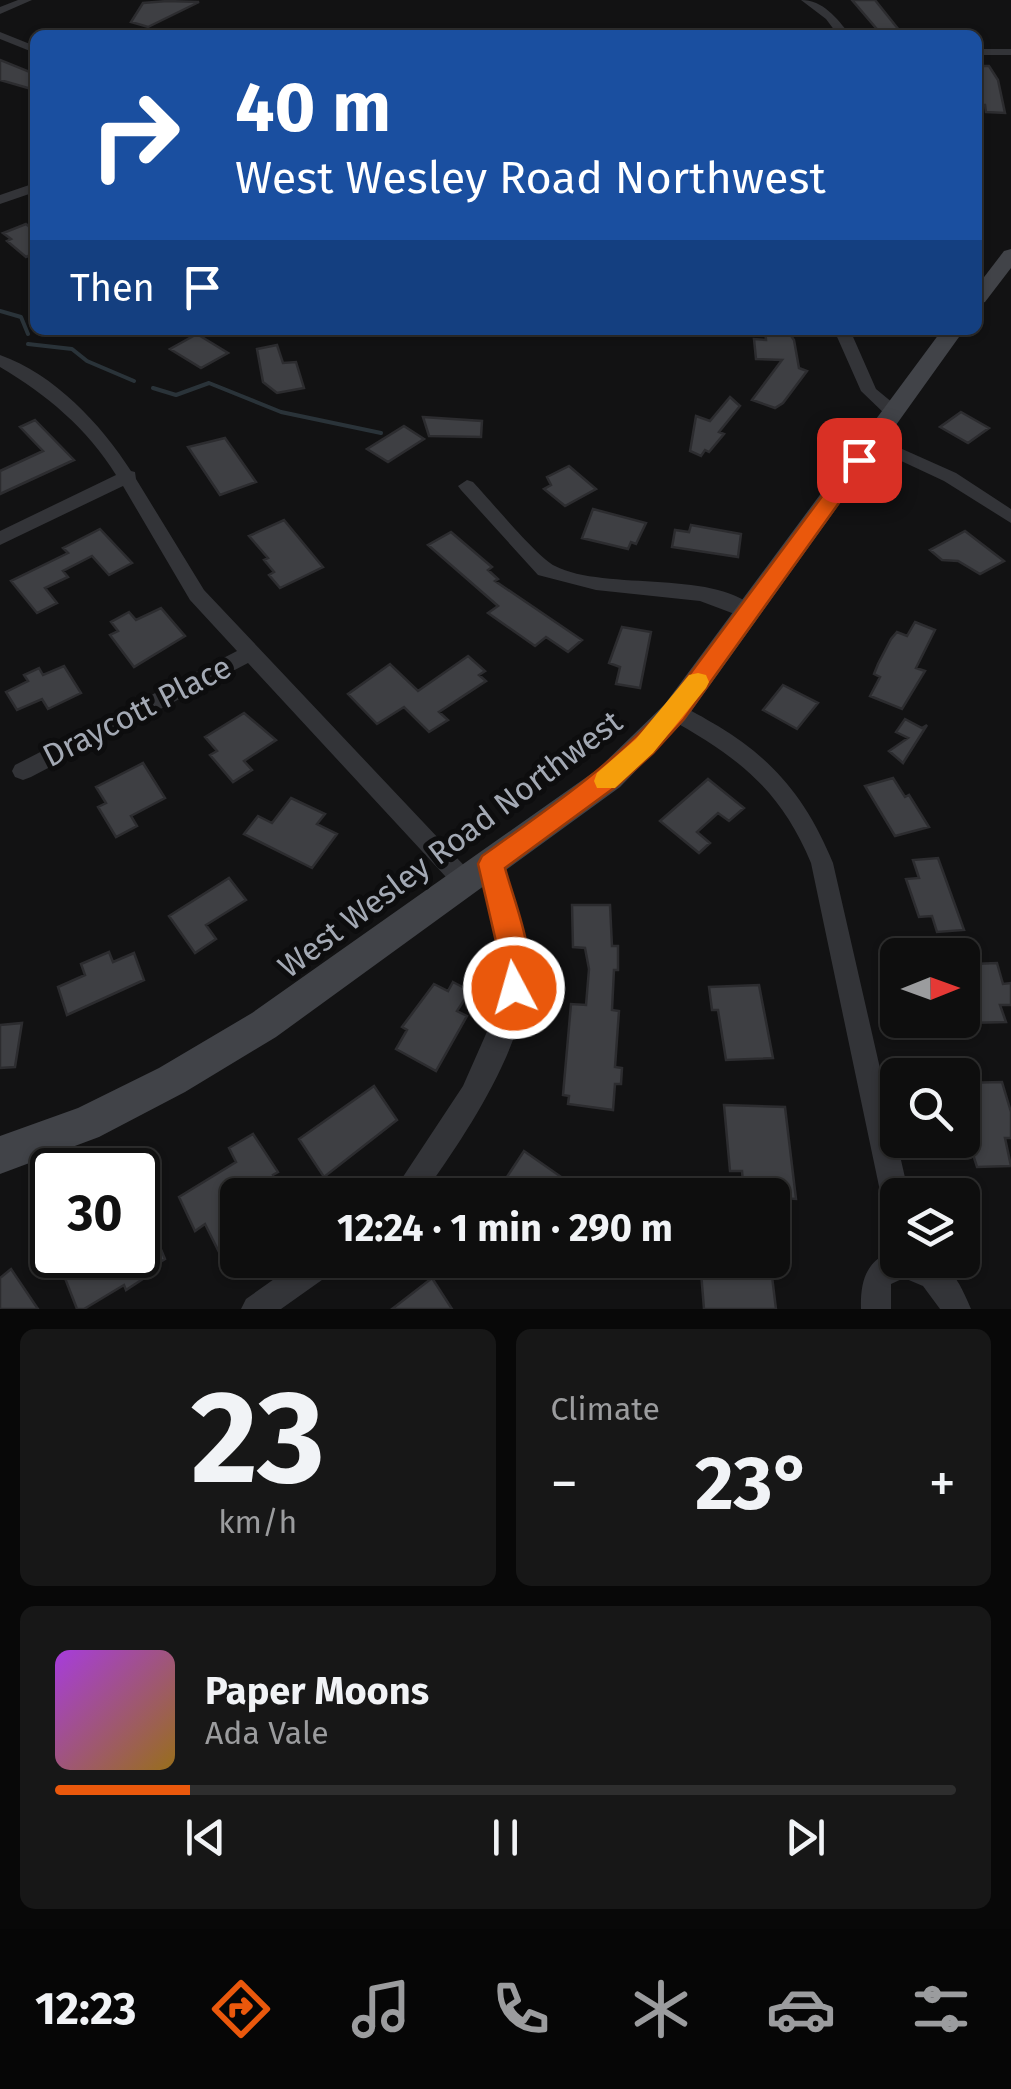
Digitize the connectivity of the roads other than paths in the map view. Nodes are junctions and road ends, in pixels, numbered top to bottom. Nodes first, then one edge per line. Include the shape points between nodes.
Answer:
1 (26, 0) edge
2 (806, 0) edge
3 (0, 11) edge
4 (840, 30) edge
5 (0, 34) edge
6 (30, 48) edge
7 (982, 52) edge
8 (1011, 52) edge
9 (30, 189) edge
10 (0, 200) edge
11 (1011, 255) edge
12 (982, 293) edge
13 (844, 335) edge
14 (949, 335) edge
15 (0, 360) edge
16 (894, 412) junction
17 (873, 440) junction
18 (129, 476) junction
19 (467, 486) dead end
20 (1011, 517) edge
21 (0, 539) edge
22 (748, 612) junction
23 (252, 652) junction
24 (676, 712) junction
25 (23, 771) dead end
26 (491, 864) junction
27 (466, 883) junction
28 (0, 1155) edge
29 (419, 1178) edge
30 (891, 1178) edge
31 (880, 1277) edge
32 (300, 1278) edge
33 (939, 1278) edge
34 (256, 1309) edge
35 (876, 1309) edge
36 (956, 1309) edge

1 - 3 street
2 - 4 street
5 - 6 street
7 - 8 street
9 - 10 street
11 - 12 street
13 - 16 street via 869,390
14 - 16 street, West Wesley Road Northwest
15 - 18 street via 77,413
16 - 17 street, West Wesley Road Northwest
17 - 20 street via 950,477
17 - 22 street, West Wesley Road Northwest
18 - 21 street
18 - 23 street via 197,595
19 - 22 street via 545,570 618,588 716,595
22 - 24 street, West Wesley Road Northwest
23 - 25 street, Draycott Place
23 - 27 street
24 - 26 street, West Wesley Road Northwest via 609,778
24 - 30 street via 758,762 810,827
26 - 27 street, West Wesley Road Northwest
26 - 29 street via 514,959 514,988 503,1029
27 - 28 street, West Wesley Road Northwest via 264,1025 172,1080 86,1124
31 - 35 street
32 - 34 street
33 - 36 street

